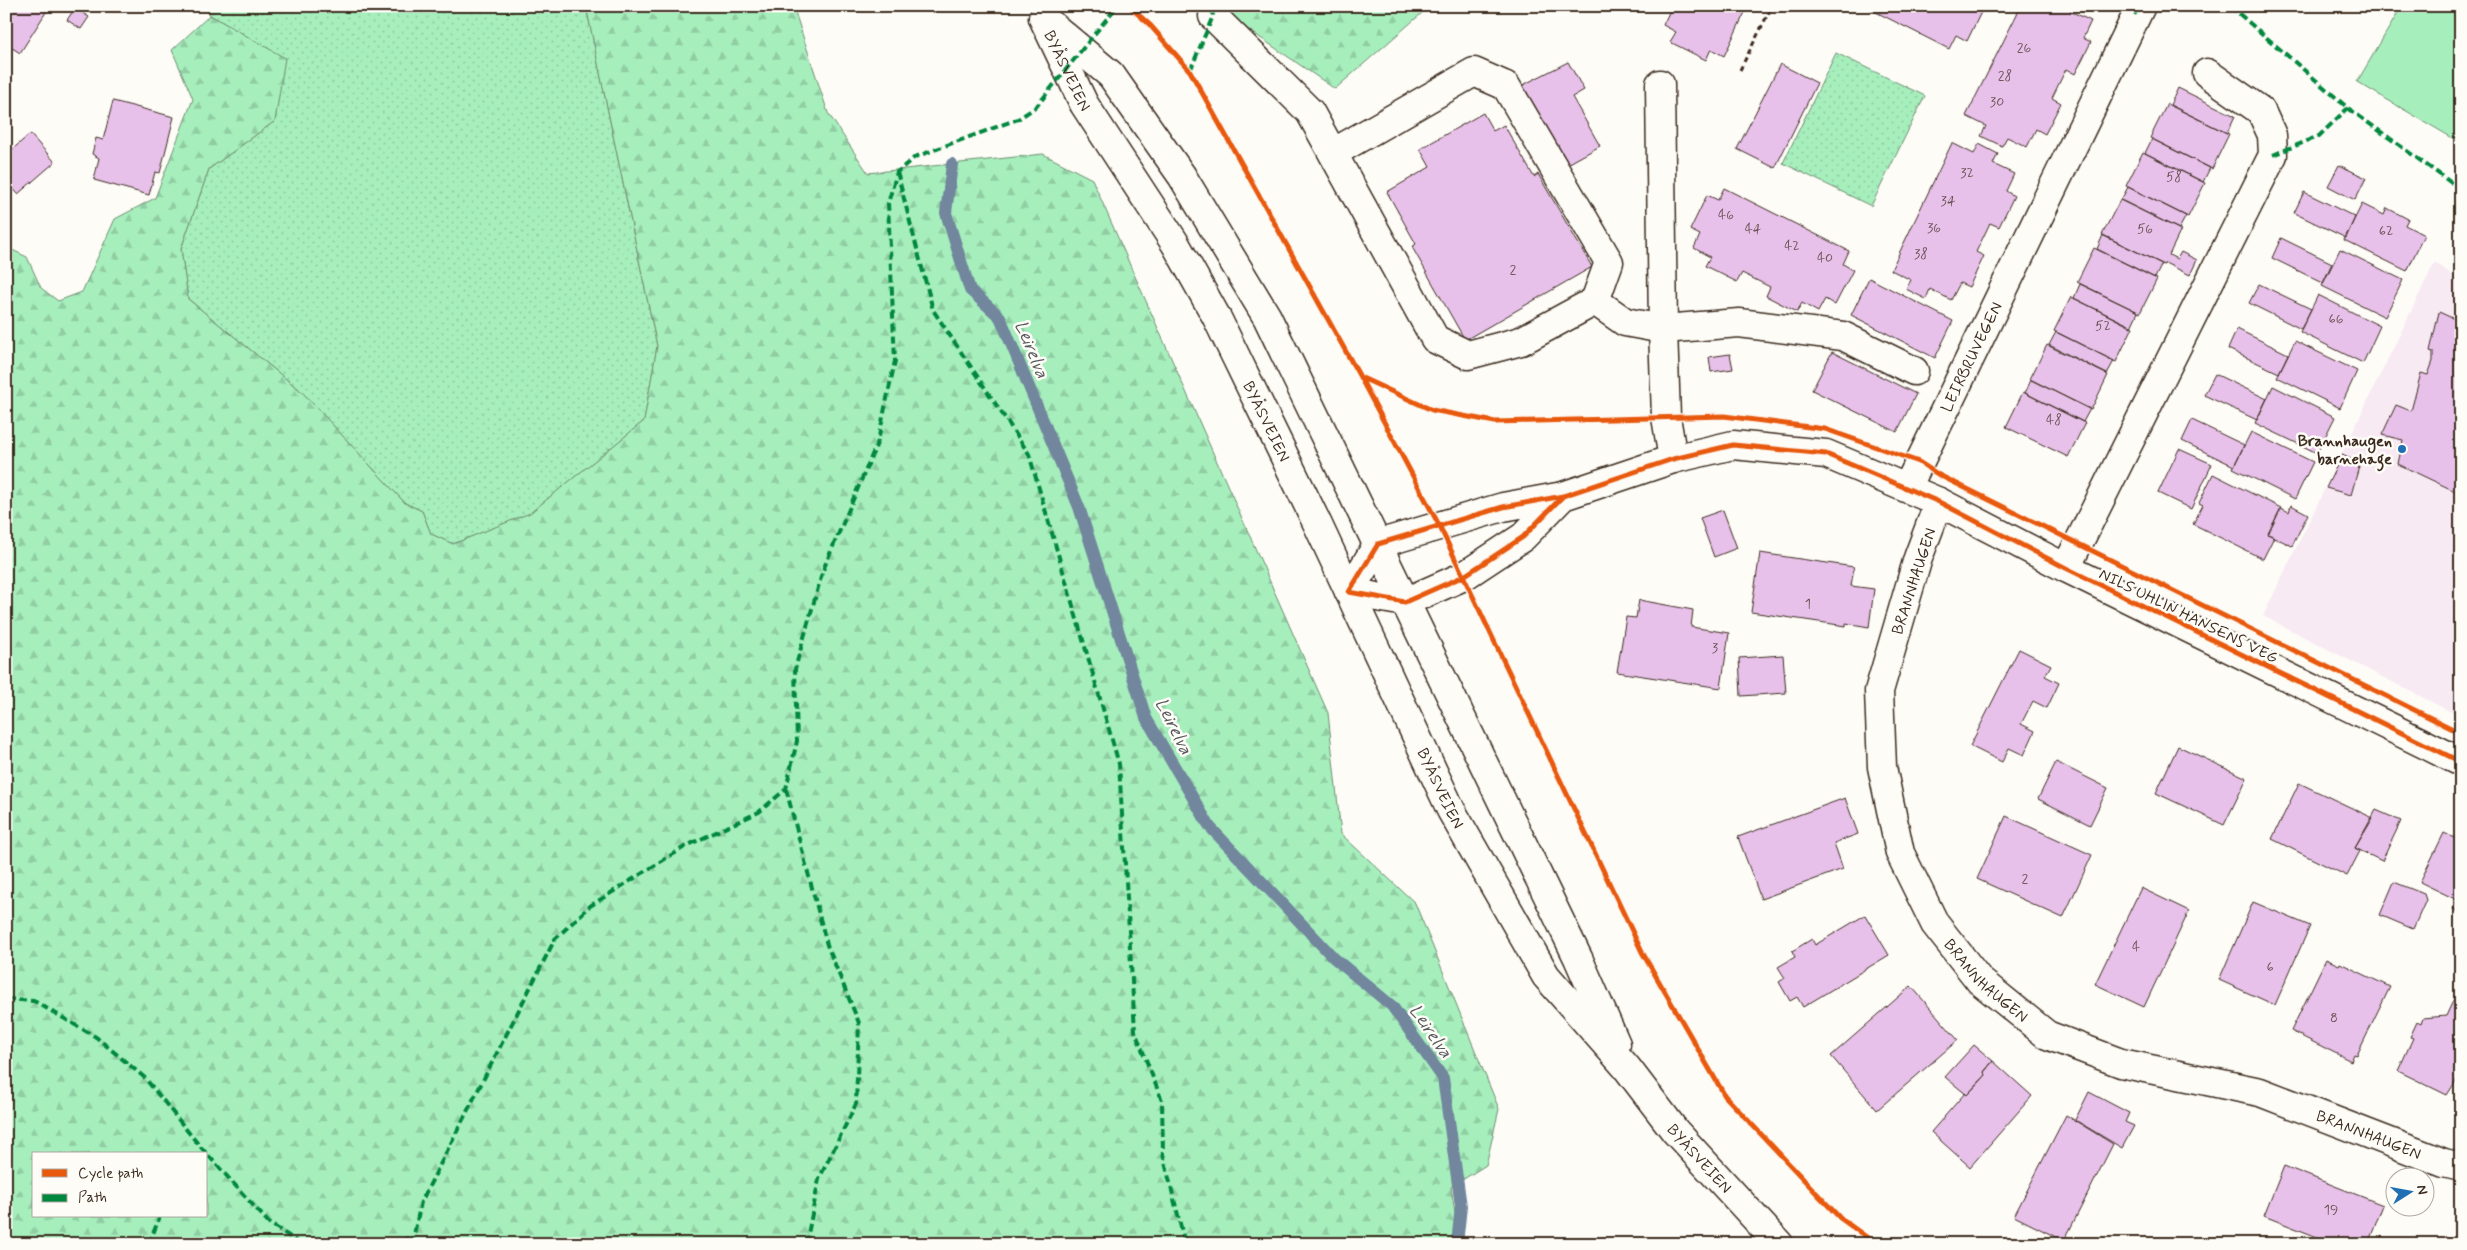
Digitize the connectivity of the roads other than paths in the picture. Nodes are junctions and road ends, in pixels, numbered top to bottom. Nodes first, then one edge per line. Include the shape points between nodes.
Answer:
1 (2140, 6) edge
2 (1037, 12) edge
3 (1213, 16) dead end
4 (2207, 73) dead end
5 (1660, 84) dead end
6 (1333, 153) junction
7 (1595, 300) junction
8 (1662, 329) junction
9 (1914, 370) dead end
10 (1673, 459) junction
11 (1908, 488) junction
12 (1563, 496) junction
13 (1939, 502) junction
14 (1378, 544) junction
15 (2066, 568) junction
16 (1349, 592) junction
17 (1405, 602) junction
18 (2461, 762) edge
19 (1627, 1068) junction
20 (2461, 1167) edge
21 (1779, 1244) edge

1 - 11 street, LEIRBRUVEGEN
2 - 14 street, BYÅSVEIEN via 1111,75 1182,176 1267,317
2 - 16 street, BYÅSVEIEN via 1084,104 1216,316
3 - 6 street via 1310,112
4 - 15 street via 2261,111 2272,135 2274,155
5 - 8 street
6 - 7 street via 1436,339 1468,355 1521,341
6 - 7 street via 1474,72 1506,86 1610,262
7 - 8 street via 1625,322
8 - 9 street via 1739,323 1843,336
8 - 10 street via 1666,416
10 - 11 street via 1733,445 1826,454
10 - 12 street
11 - 13 street, NILS UHLIN HANSENS VEG
12 - 14 street via 1503,506
12 - 17 street via 1523,537 1464,576
13 - 15 street, NILS UHLIN HANSENS VEG
13 - 20 street, BRANNHAUGEN via 1918,558 1878,691 1882,767 1900,853 1934,924 1980,981 2047,1035 2122,1063 2260,1092 2444,1164
14 - 16 street
14 - 17 street, BYÅSVEIEN
15 - 18 street, NILS UHLIN HANSENS VEG
16 - 17 street
16 - 19 street, BYÅSVEIEN via 1451,810 1546,976
17 - 19 street, BYÅSVEIEN via 1578,958
19 - 21 street, BYÅSVEIEN via 1675,1130

